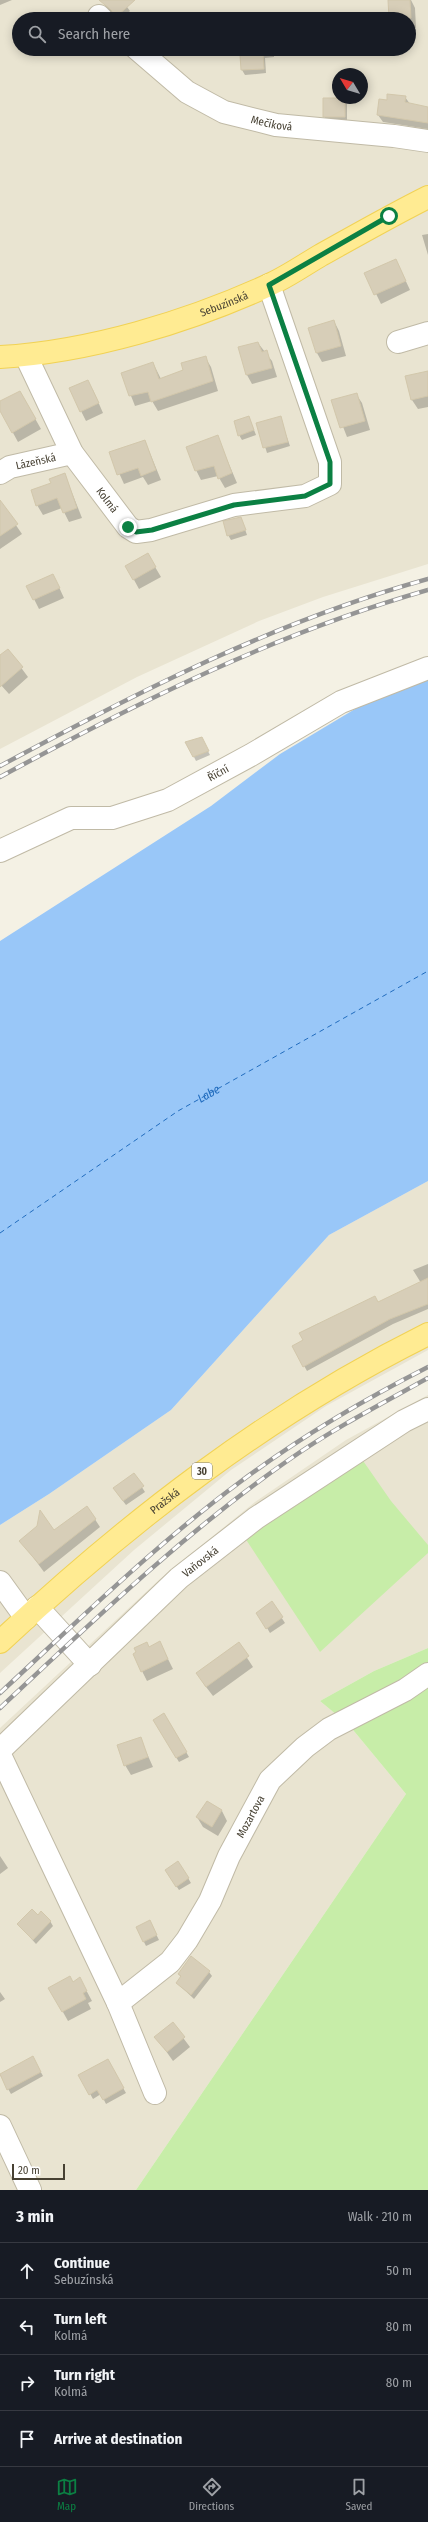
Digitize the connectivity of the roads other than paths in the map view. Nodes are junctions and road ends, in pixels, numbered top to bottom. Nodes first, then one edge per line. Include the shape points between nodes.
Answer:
1 (145, 56) edge
2 (428, 141) edge
3 (428, 197) edge
4 (269, 285) junction
5 (428, 332) edge
6 (398, 342) dead end
7 (26, 356) junction
8 (0, 357) edge
9 (72, 454) junction
10 (0, 473) edge
11 (428, 668) edge
12 (0, 851) edge
13 (428, 1334) edge
14 (428, 1409) edge
15 (0, 1582) edge
16 (32, 1613) junction
17 (0, 1642) edge
18 (90, 1665) junction
19 (428, 1674) edge
20 (0, 1750) edge
21 (0, 1755) edge
22 (118, 2003) junction
23 (156, 2093) dead end
24 (0, 2126) edge
25 (30, 2190) edge

1 - 2 street, Mečíková via 187,92 224,112 276,125
3 - 4 main road, Sebuzínská via 389,216
4 - 7 main road, Sebuzínská via 189,316 104,341
4 - 9 street, Kolmá via 330,462 330,484 305,496 234,505 152,530 136,532 128,527
5 - 6 street
7 - 8 main road, Sebuzínská
7 - 9 street, Kolmá
9 - 10 street, Lázeňská via 10,467
11 - 12 street, Říční via 341,702 168,800 112,818 71,818
13 - 16 main road, Pražská / 30 via 330,1387 205,1468 100,1552
14 - 18 street, Vaňovská via 391,1430 256,1518 179,1578
15 - 16 street
16 - 17 main road, Pražská / 30
16 - 18 street
18 - 20 street, Vaňovská
19 - 22 street, Mozartova via 405,1690 329,1729 305,1747 270,1780 229,1856 210,1901 187,1940 170,1962
21 - 22 street
22 - 23 street
24 - 25 street

